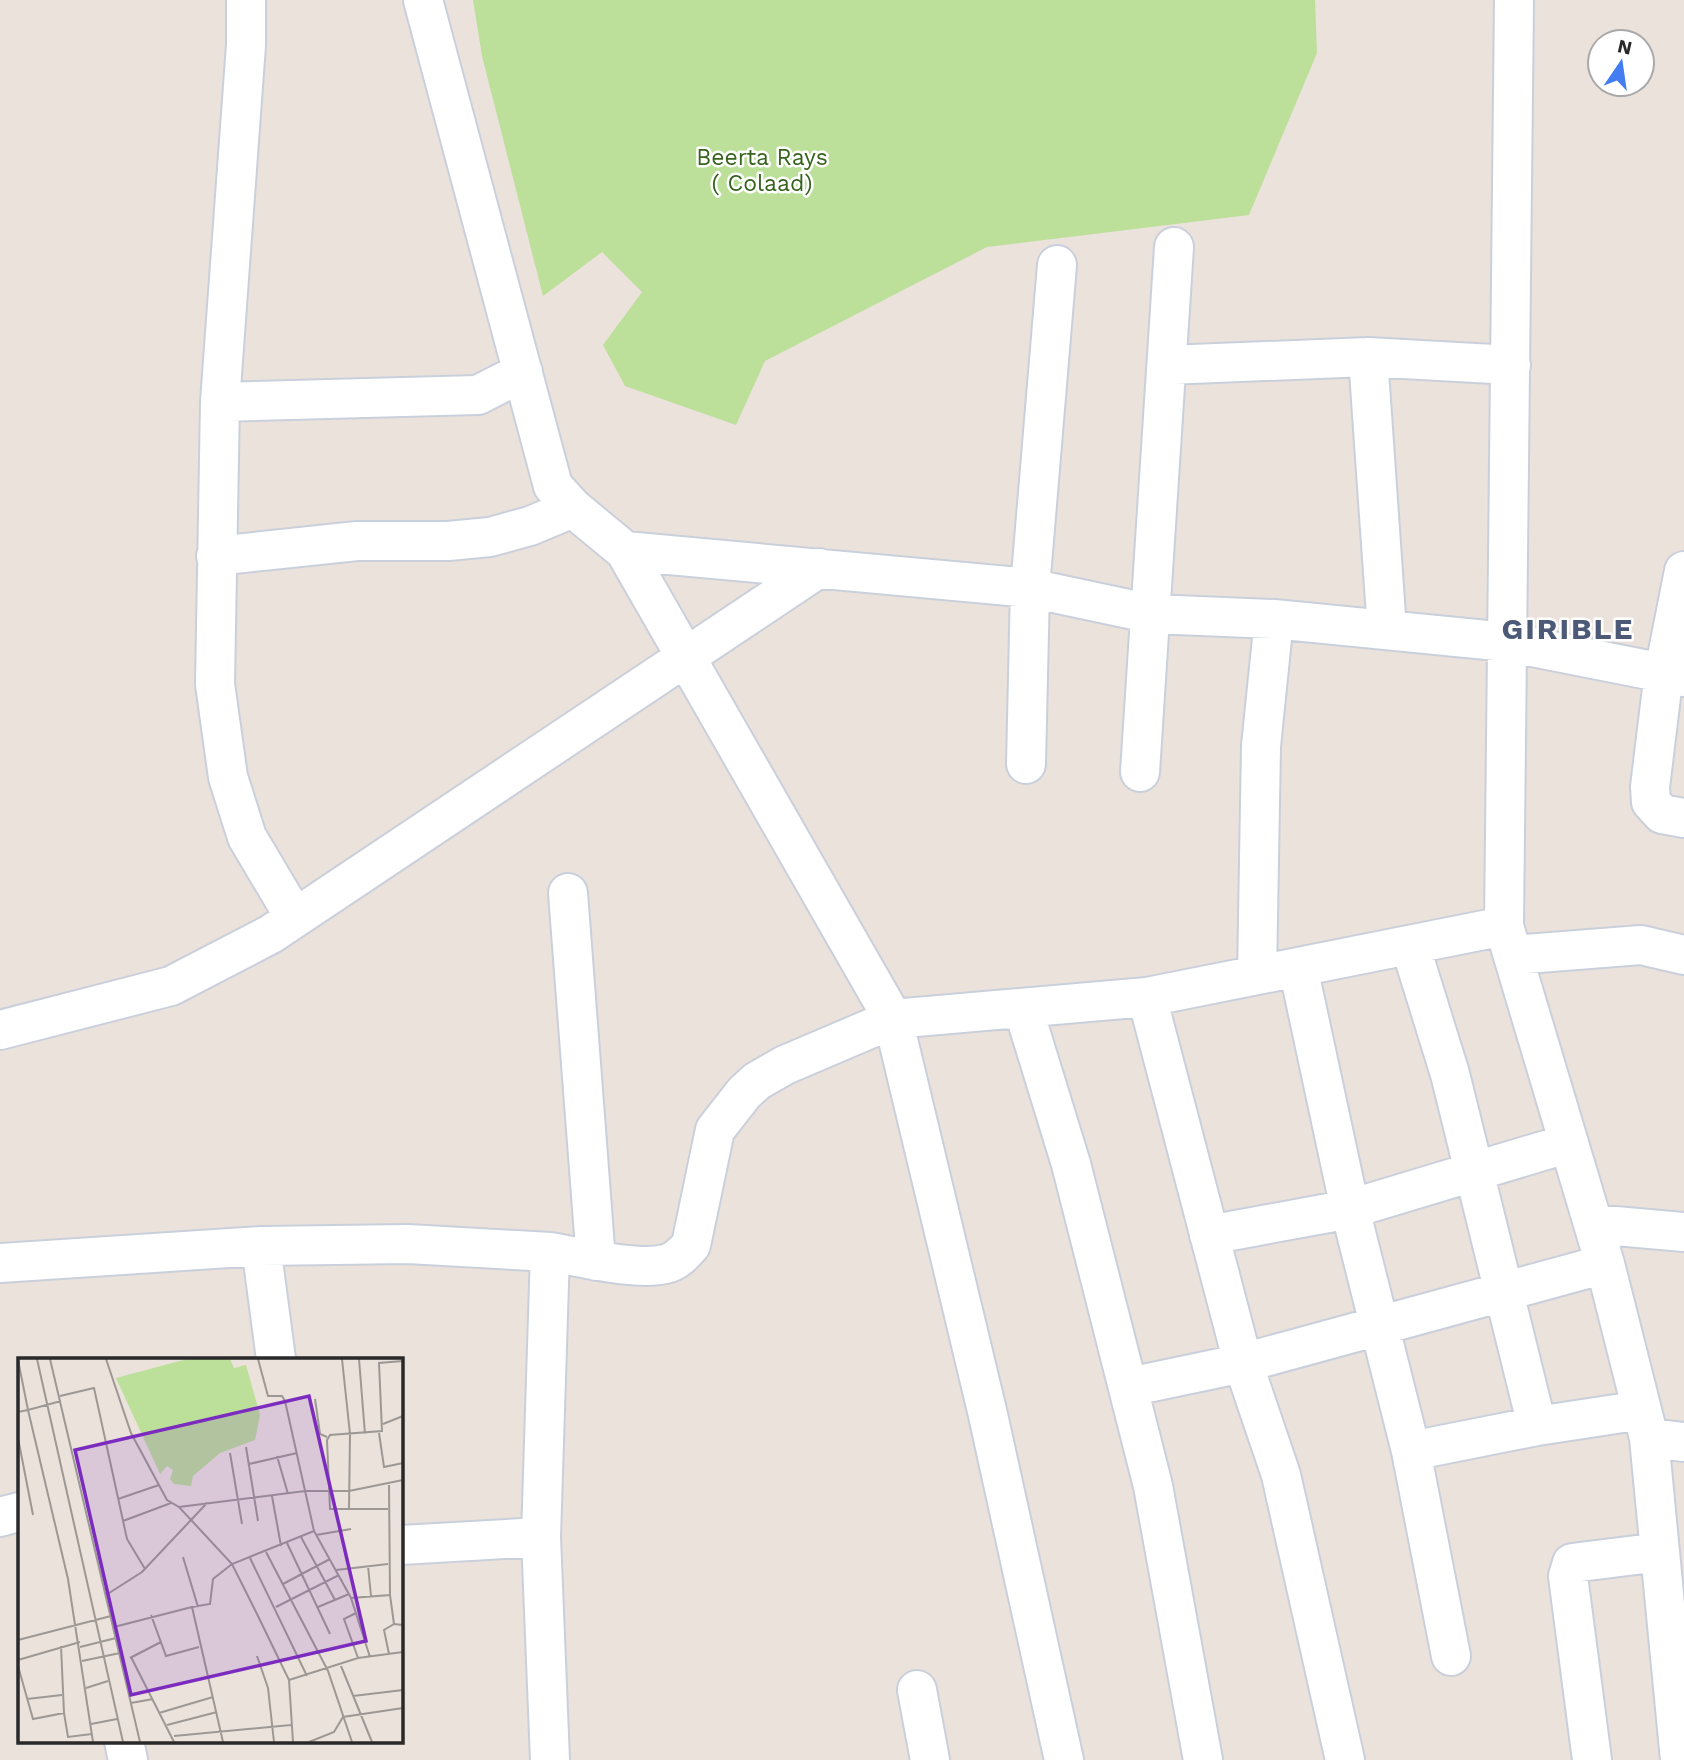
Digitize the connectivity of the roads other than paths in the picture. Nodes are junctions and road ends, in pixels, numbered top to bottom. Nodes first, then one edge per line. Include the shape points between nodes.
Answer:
1 (246, 0) edge
2 (423, 0) edge
3 (1514, 0) edge
4 (1174, 247) dead end
5 (1057, 265) dead end
6 (1368, 357) junction
7 (1167, 365) junction
8 (1511, 365) junction
9 (523, 372) junction
10 (220, 402) junction
11 (573, 508) junction
12 (625, 551) junction
13 (216, 556) junction
14 (819, 568) junction
15 (1684, 571) edge
16 (1030, 588) junction
17 (1152, 614) junction
18 (1274, 619) junction
19 (1387, 630) junction
20 (1507, 642) junction
21 (685, 659) junction
22 (1674, 674) edge
23 (1026, 764) dead end
24 (1140, 772) dead end
25 (1684, 818) edge
26 (569, 893) dead end
27 (295, 918) junction
28 (1508, 940) junction
29 (1410, 944) junction
30 (1684, 955) edge
31 (1298, 967) junction
32 (1257, 975) junction
33 (1147, 997) junction
34 (1023, 1008) junction
35 (893, 1019) junction
36 (0, 1030) edge
37 (1569, 1143) junction
38 (1474, 1171) junction
39 (1350, 1209) junction
40 (1593, 1224) junction
41 (1684, 1232) edge
42 (1209, 1235) junction
43 (261, 1246) junction
44 (550, 1252) junction
45 (596, 1261) junction
46 (0, 1263) edge
47 (1605, 1264) junction
48 (1504, 1292) junction
49 (1380, 1327) junction
50 (276, 1358) edge
51 (1243, 1363) junction
52 (1129, 1387) junction
53 (1537, 1426) junction
54 (1658, 1430) edge
55 (1411, 1451) junction
56 (18, 1512) edge
57 (0, 1517) edge
58 (541, 1537) junction
59 (402, 1545) edge
60 (1660, 1552) junction
61 (1451, 1656) dead end
62 (917, 1690) dead end
63 (124, 1742) edge
64 (128, 1760) edge
65 (550, 1760) edge
66 (930, 1760) edge
67 (1064, 1760) edge
68 (1203, 1760) edge
69 (1345, 1760) edge
70 (1592, 1760) edge
71 (1680, 1760) edge

1 - 10 street
2 - 9 street
3 - 8 street
4 - 7 street
5 - 16 street
6 - 7 street
6 - 8 street
6 - 19 street
7 - 17 street
8 - 20 street
9 - 10 street via 478,395
9 - 11 street via 553,486
10 - 13 street
11 - 12 street
11 - 13 street via 490,537 357,541
12 - 14 street
12 - 21 street
13 - 27 street via 215,684 228,777 247,837
14 - 16 street
14 - 21 street
15 - 22 street
16 - 17 street
16 - 23 street
17 - 18 street
17 - 24 street
18 - 19 street
18 - 32 street via 1261,746
19 - 20 street
20 - 22 street
20 - 28 street
21 - 27 street
21 - 35 street
22 - 25 street via 1651,802 1662,814
26 - 45 street
27 - 36 street via 171,986
28 - 29 street
28 - 30 street via 1641,945
28 - 37 street
29 - 31 street
29 - 38 street via 1451,1074
31 - 32 street
31 - 39 street
32 - 33 street
33 - 34 street
33 - 42 street
34 - 35 street
34 - 52 street
35 - 45 street via 785,1065 744,1093 715,1130 691,1245 680,1257 656,1265
35 - 67 street via 988,1415
37 - 38 street
37 - 40 street
38 - 39 street
38 - 48 street
39 - 42 street
39 - 49 street
40 - 41 street
40 - 47 street
42 - 51 street
43 - 44 street via 408,1244
43 - 46 street
43 - 50 street
44 - 45 street
44 - 58 street
47 - 48 street
47 - 54 street
48 - 49 street
48 - 53 street
49 - 51 street
49 - 55 street
51 - 52 street
51 - 69 street via 1281,1475
52 - 68 street via 1153,1486
53 - 54 street
53 - 55 street
54 - 60 street
55 - 61 street
56 - 57 street
58 - 59 street
58 - 65 street
60 - 70 street via 1572,1563 1568,1576
60 - 71 street
62 - 66 street
63 - 64 street

